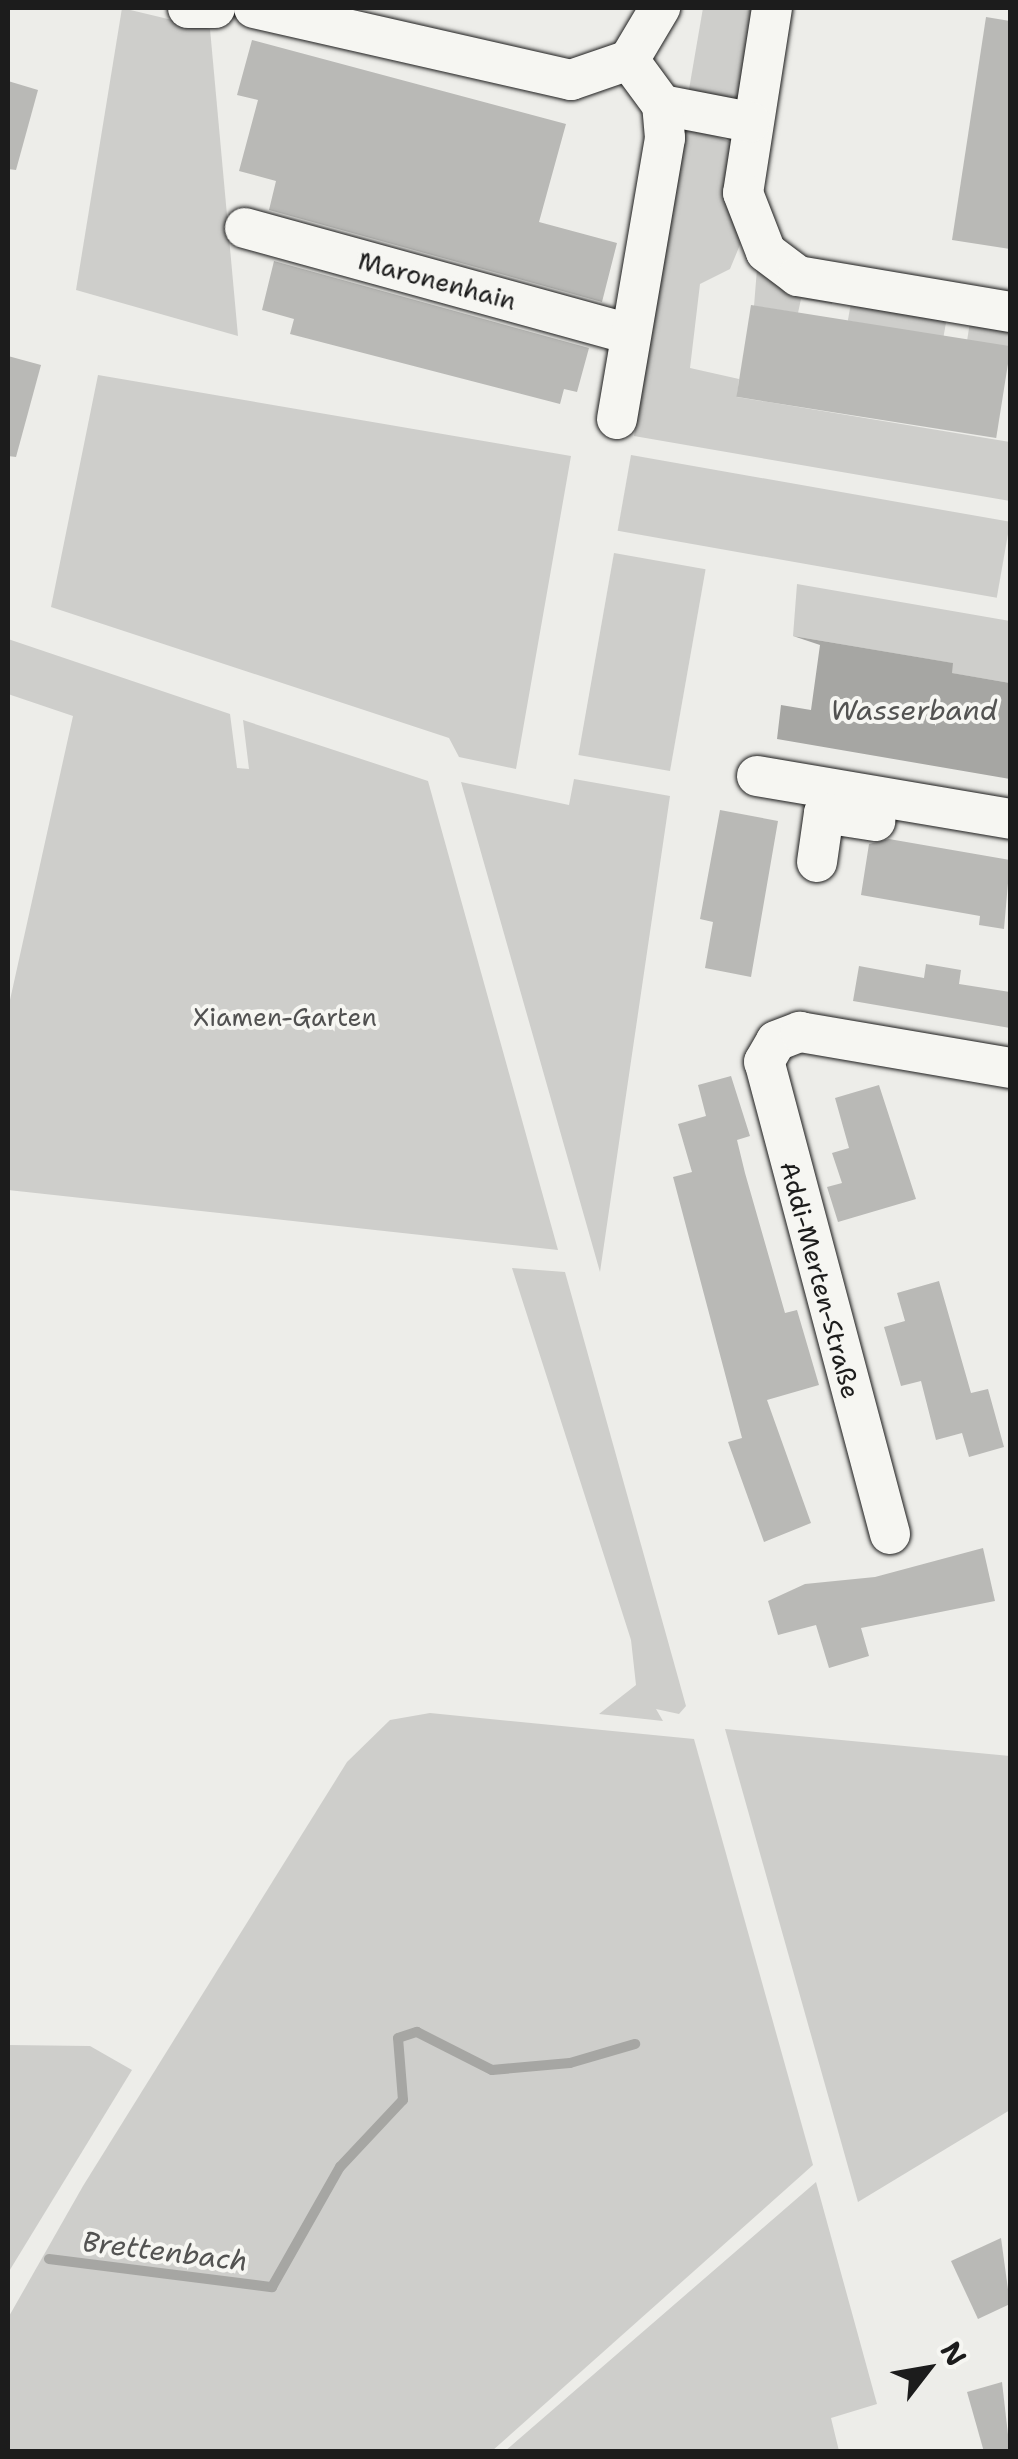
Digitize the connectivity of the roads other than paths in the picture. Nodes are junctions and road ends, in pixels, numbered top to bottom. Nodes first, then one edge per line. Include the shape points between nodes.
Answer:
1 (188, 8) edge
2 (216, 8) edge
3 (254, 8) edge
4 (660, 8) edge
5 (772, 8) edge
6 (629, 60) junction
7 (662, 105) junction
8 (750, 122) junction
9 (246, 228) dead end
10 (1010, 312) edge
11 (629, 334) junction
12 (617, 419) dead end
13 (757, 776) dead end
14 (1010, 819) edge
15 (1010, 843) edge
16 (817, 862) dead end
17 (1010, 1068) edge
18 (890, 1534) dead end

1 - 2 street
3 - 6 street via 554,79 588,78
4 - 6 street
5 - 8 street
6 - 7 street
7 - 8 street
7 - 11 street via 666,138
8 - 10 street via 744,205 755,236 785,268
9 - 11 street, Maronenhain
11 - 12 street
13 - 14 street
15 - 16 street via 824,813
17 - 18 street, Addi-Merten-Straße via 787,1034 772,1045 764,1074

